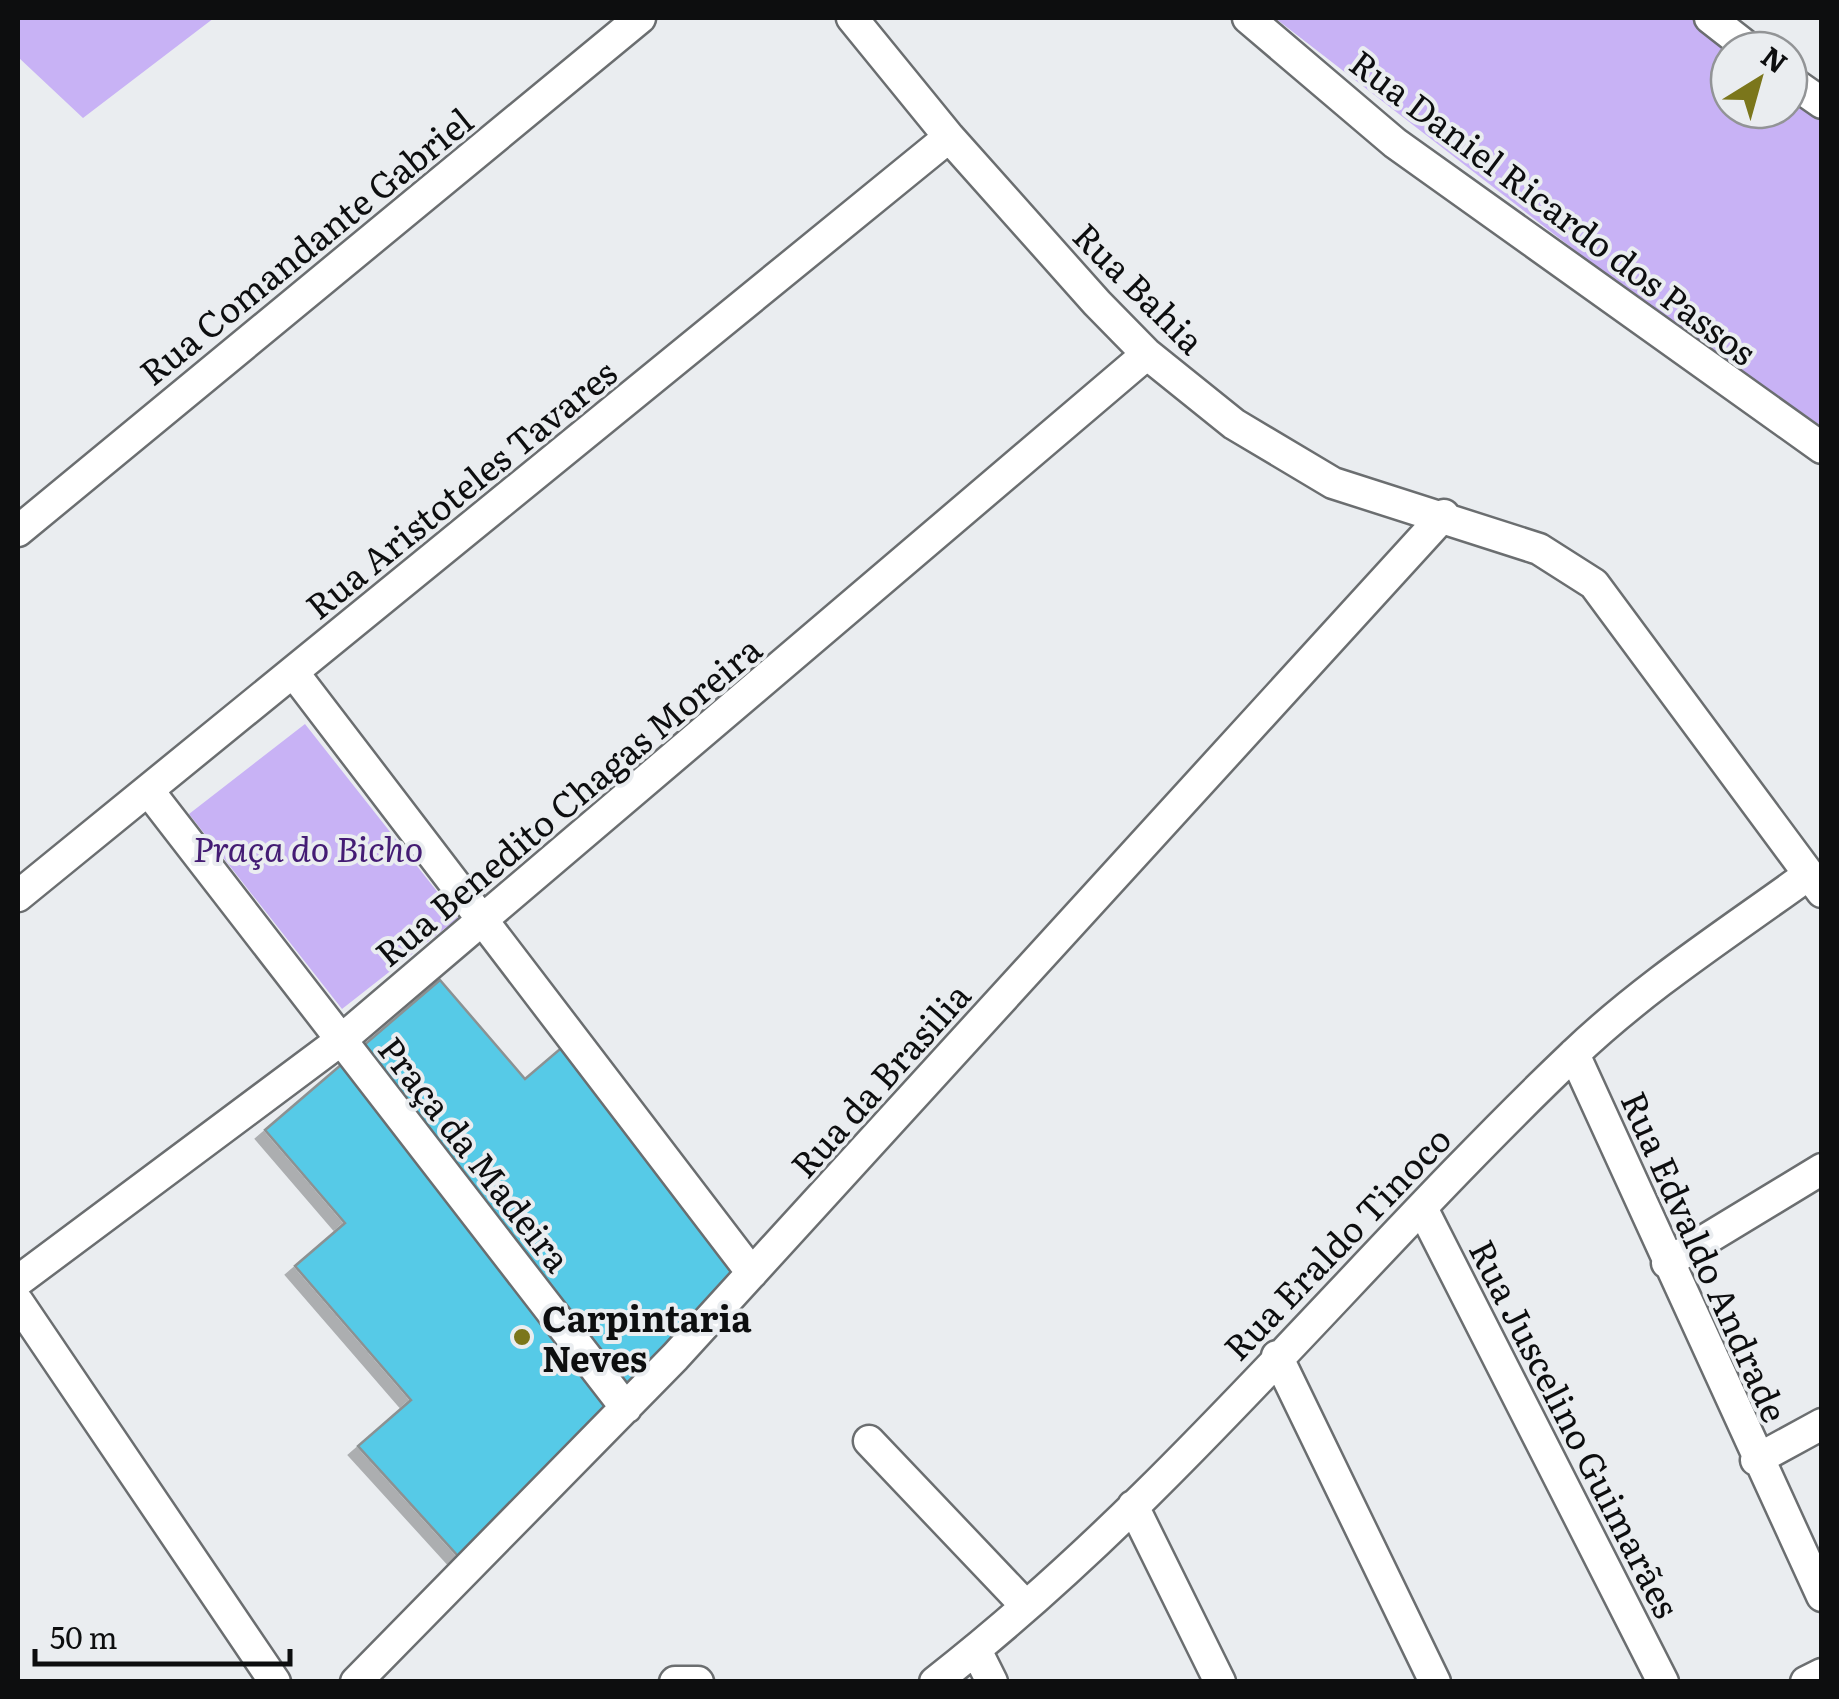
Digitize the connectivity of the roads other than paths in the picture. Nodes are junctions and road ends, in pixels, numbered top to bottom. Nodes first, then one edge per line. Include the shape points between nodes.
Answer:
1 (640, 18) edge
2 (852, 18) edge
3 (1248, 18) edge
4 (949, 137) junction
5 (1147, 354) junction
6 (1822, 448) edge
7 (1444, 516) junction
8 (18, 530) edge
9 (293, 672) junction
10 (148, 790) junction
11 (1814, 884) edge
12 (18, 896) edge
13 (483, 922) junction
14 (340, 1040) junction
15 (1574, 1054) junction
16 (1822, 1169) edge
17 (1422, 1208) junction
18 (1667, 1263) junction
19 (752, 1273) junction
20 (18, 1281) edge
21 (18, 1302) edge
22 (1277, 1356) junction
23 (626, 1408) junction
24 (1822, 1424) edge
25 (869, 1441) dead end
26 (1756, 1460) junction
27 (1132, 1506) junction
28 (1822, 1596) edge
29 (1025, 1605) junction
30 (976, 1650) junction
31 (1822, 1674) edge
32 (275, 1682) edge
33 (356, 1682) edge
34 (675, 1682) edge
35 (698, 1682) edge
36 (935, 1682) edge
37 (992, 1682) edge
38 (1220, 1682) edge
39 (1435, 1682) edge
40 (1663, 1682) edge
41 (1806, 1682) edge

1 - 8 street, Rua Comandante Gabriel
2 - 4 street, Rua Bahia
3 - 6 street, Rua Daniel Ricardo dos Passos via 1395,143
4 - 5 street, Rua Bahia
4 - 9 street, Rua Aristoteles Tavares
5 - 7 street, Rua Bahia via 1285,458 1333,483
5 - 13 street, Rua Benedito Chagas Moreira
7 - 11 street, Rua Bahia via 1539,549 1594,584
7 - 19 street, Rua da Brasilia
9 - 10 street, Rua Aristoteles Tavares
9 - 13 street
10 - 12 street, Rua Aristoteles Tavares
10 - 14 street, Praça da Madeira
11 - 15 street, Rua Eraldo Tinoco via 1676,970
13 - 14 street, Rua Benedito Chagas Moreira
13 - 19 street
14 - 20 street, Rua Benedito Chagas Moreira
14 - 23 street, Praça da Madeira
15 - 17 street, Rua Eraldo Tinoco
15 - 18 street, Rua Edvaldo Andrade
16 - 18 street
17 - 22 street, Rua Eraldo Tinoco
17 - 40 street, Rua Juscelino Guimarães
18 - 26 street, Rua Edvaldo Andrade
19 - 23 street, Rua da Brasilia
21 - 32 street
22 - 27 street, Rua Eraldo Tinoco
22 - 39 street
23 - 33 street, Rua da Brasilia
24 - 26 street
25 - 29 street
26 - 28 street, Rua Edvaldo Andrade
27 - 29 street, Rua Eraldo Tinoco
27 - 38 street
29 - 30 street, Rua Eraldo Tinoco
30 - 36 street, Rua Eraldo Tinoco
30 - 37 street
31 - 41 street
34 - 35 street

